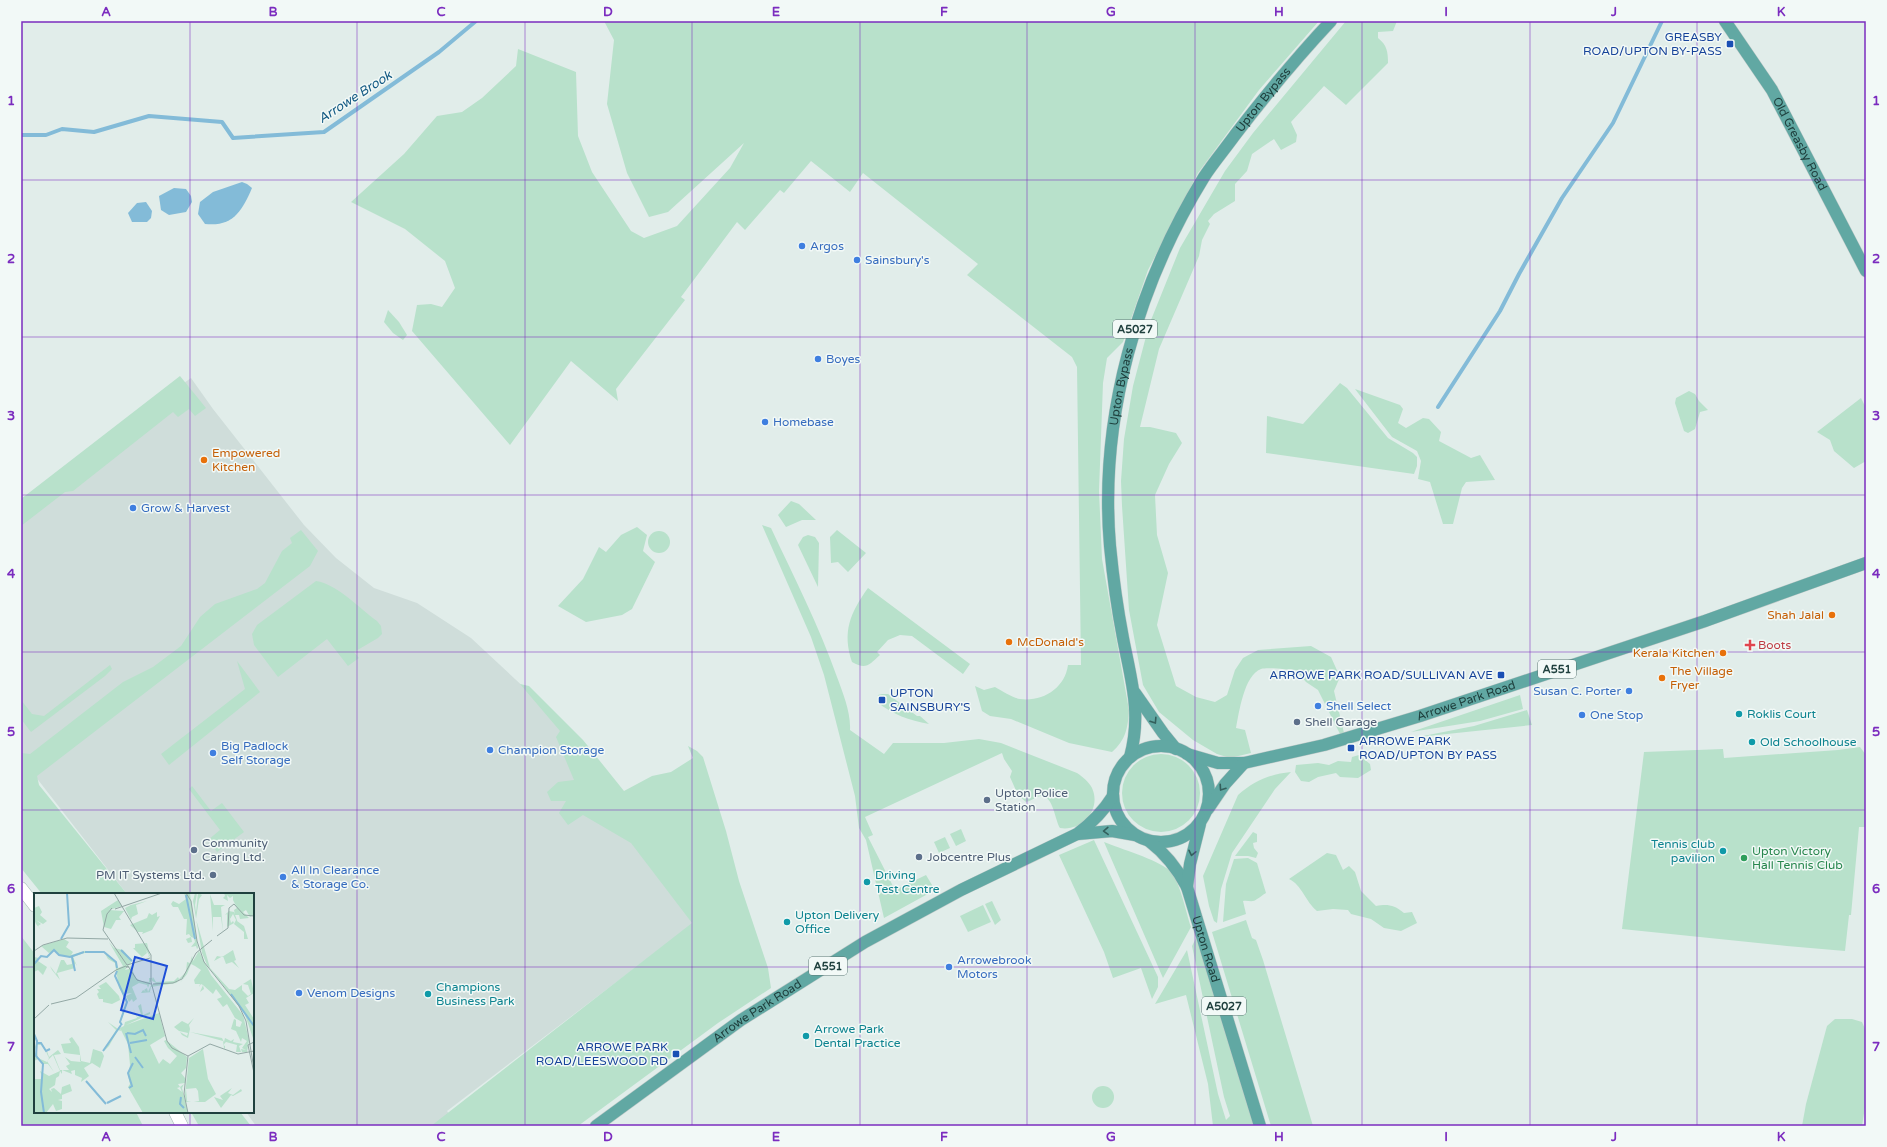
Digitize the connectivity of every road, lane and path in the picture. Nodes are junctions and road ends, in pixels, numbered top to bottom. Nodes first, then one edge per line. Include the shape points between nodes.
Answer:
1 (1331, 21) edge
2 (1725, 21) edge
3 (1866, 271) edge
4 (1866, 563) edge
5 (1135, 692) junction
6 (1176, 749) junction
7 (1187, 754) junction
8 (1130, 757) junction
9 (1244, 764) junction
10 (1113, 796) junction
11 (1202, 818) junction
12 (1077, 834) junction
13 (1136, 835) junction
14 (1149, 841) junction
15 (1187, 887) junction
16 (21, 888) edge
17 (34, 905) edge
18 (176, 1113) edge
19 (182, 1126) edge
20 (596, 1126) edge
21 (1260, 1126) edge

1 - 5 main road, Upton Bypass / A5027 via 1250,115 1206,175 1157,266 1134,331 1119,393 1111,451 1108,508 1114,583
2 - 3 main road, Old Greasby Road via 1772,90
4 - 9 main road, Arrowe Park Road / A551 via 1705,621 1420,716 1324,745
5 -> 6 main road, Upton Bypass / A5027 via 1162,734
5 - 8 main road, Upton Bypass / A5027 via 1136,728
6 - 7 main road
6 - 8 main road via 1152,747
7 - 9 main road, Arrowe Park Road via 1218,763
7 - 11 main road via 1198,764 1208,789
8 - 10 main road via 1115,779
9 -> 11 main road via 1224,784
10 - 12 main road, Arrowe Park Road / A551 via 1102,812
10 - 13 main road via 1116,811 1124,825
11 - 14 main road via 1191,831 1178,838 1164,842
11 -> 15 main road, Upton Road / A5027
13 -> 12 main road, Arrowe Park Road / A551 via 1112,831
12 - 20 main road, Arrowe Park Road / A551 via 961,890 865,942 741,1020
13 - 14 main road
14 - 15 main road, Upton Road / A5027 via 1165,853 1177,867
15 - 21 main road, Upton Road / A5027
16 - 17 street
18 - 19 street

